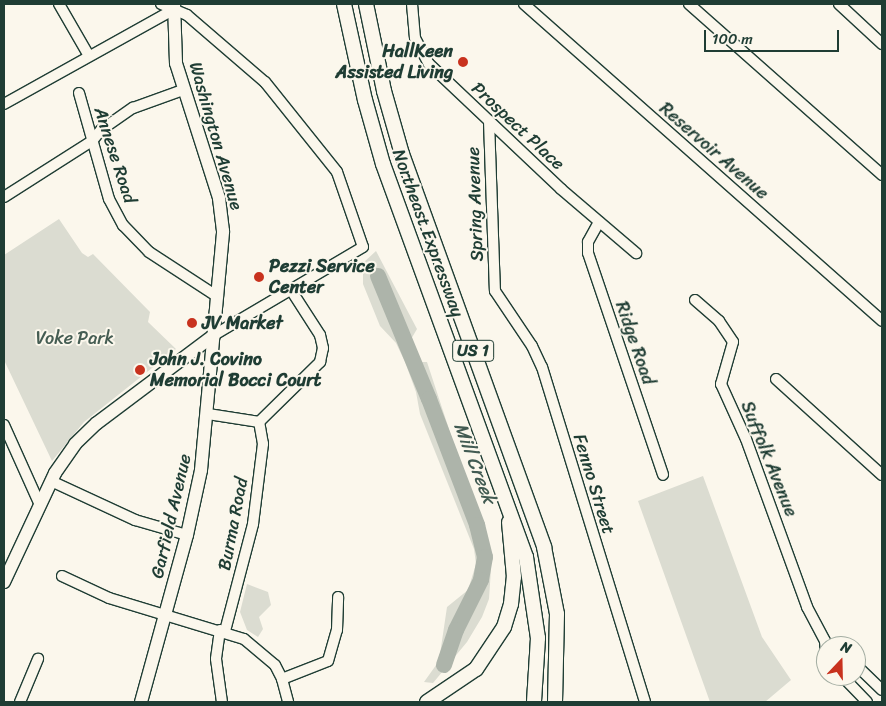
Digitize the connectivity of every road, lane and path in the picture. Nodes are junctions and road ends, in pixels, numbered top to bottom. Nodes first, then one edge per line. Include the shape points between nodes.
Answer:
1 (59, 4) edge
2 (161, 4) edge
3 (344, 4) edge
4 (366, 4) edge
5 (412, 4) edge
6 (524, 4) edge
7 (689, 4) edge
8 (839, 4) edge
9 (174, 7) edge
10 (882, 44) edge
11 (89, 56) junction
12 (183, 90) junction
13 (79, 93) dead end
14 (6, 99) edge
15 (489, 121) junction
16 (92, 141) junction
17 (882, 174) edge
18 (4, 197) edge
19 (599, 222) junction
20 (636, 253) dead end
21 (494, 285) joint
22 (291, 290) junction
23 (218, 297) junction
24 (696, 300) dead end
25 (882, 321) edge
26 (214, 335) junction
27 (776, 379) dead end
28 (208, 414) junction
29 (259, 422) junction
30 (4, 425) edge
31 (663, 475) dead end
32 (882, 475) edge
33 (51, 480) junction
34 (506, 499) junction
35 (40, 504) junction
36 (187, 535) junction
37 (62, 576) dead end
38 (4, 580) edge
39 (338, 597) dead end
40 (166, 615) junction
41 (222, 631) junction
42 (826, 636) edge
43 (38, 659) dead end
44 (866, 675) edge
45 (282, 679) junction
46 (852, 686) edge
47 (882, 690) edge
48 (20, 702) edge
49 (141, 702) edge
50 (222, 702) edge
51 (288, 702) edge
52 (427, 702) edge
53 (534, 702) edge
54 (555, 702) edge
55 (645, 702) edge
56 (867, 702) edge

1 - 11 street
2 - 9 street
3 - 34 highway, Northeast Expressway / US 1 via 383,164
4 - 54 highway, Northeast Expressway / US 1 via 384,91 407,169 544,547 558,622
5 - 15 street, Prospect Place via 413,30 420,53
6 - 25 street, Reservoir Avenue
7 - 17 street
8 - 10 street
9 - 11 street
9 - 12 main road, Washington Avenue via 174,50
9 - 22 street via 256,72 335,169 362,247
11 - 14 street
12 - 16 street via 134,108 101,130
12 - 23 main road, Washington Avenue via 222,210
13 - 16 street, Annese Road
15 - 19 street, Prospect Place
15 - 21 street, Spring Avenue
16 - 18 street
16 - 23 street, Annese Road via 112,206 129,233 149,252
19 - 20 street, Prospect Place
19 - 31 street, Ridge Road via 588,242 588,253
21 - 55 street, Fenno Street via 542,368
22 - 26 street
22 - 29 street via 320,335 323,348 320,362
23 - 26 main road, Washington Avenue
24 - 42 street, Suffolk Avenue via 718,321 733,342 733,351 722,375 722,389 746,439 807,607
26 - 28 main road, Garfield Avenue
26 - 33 main road via 87,432 68,453
27 - 32 street
28 - 29 street
28 - 36 main road, Garfield Avenue via 201,470
29 - 41 street, Burma Road via 263,444 253,524
30 - 35 street
33 - 35 main road
33 - 36 street via 135,520
34 - 52 highway via 514,577 504,627 476,669
34 - 53 highway, Northeast Expressway / US 1 via 526,557 535,605 538,654
35 - 38 main road
36 - 40 main road, Garfield Avenue
37 - 40 street via 109,598
39 - 45 street via 337,630 328,661
40 - 41 street
40 - 49 main road, Garfield Avenue
41 - 45 street via 260,650
41 - 50 street, Burma Road via 216,659
43 - 48 street
44 - 47 street
45 - 51 street
46 - 56 street

